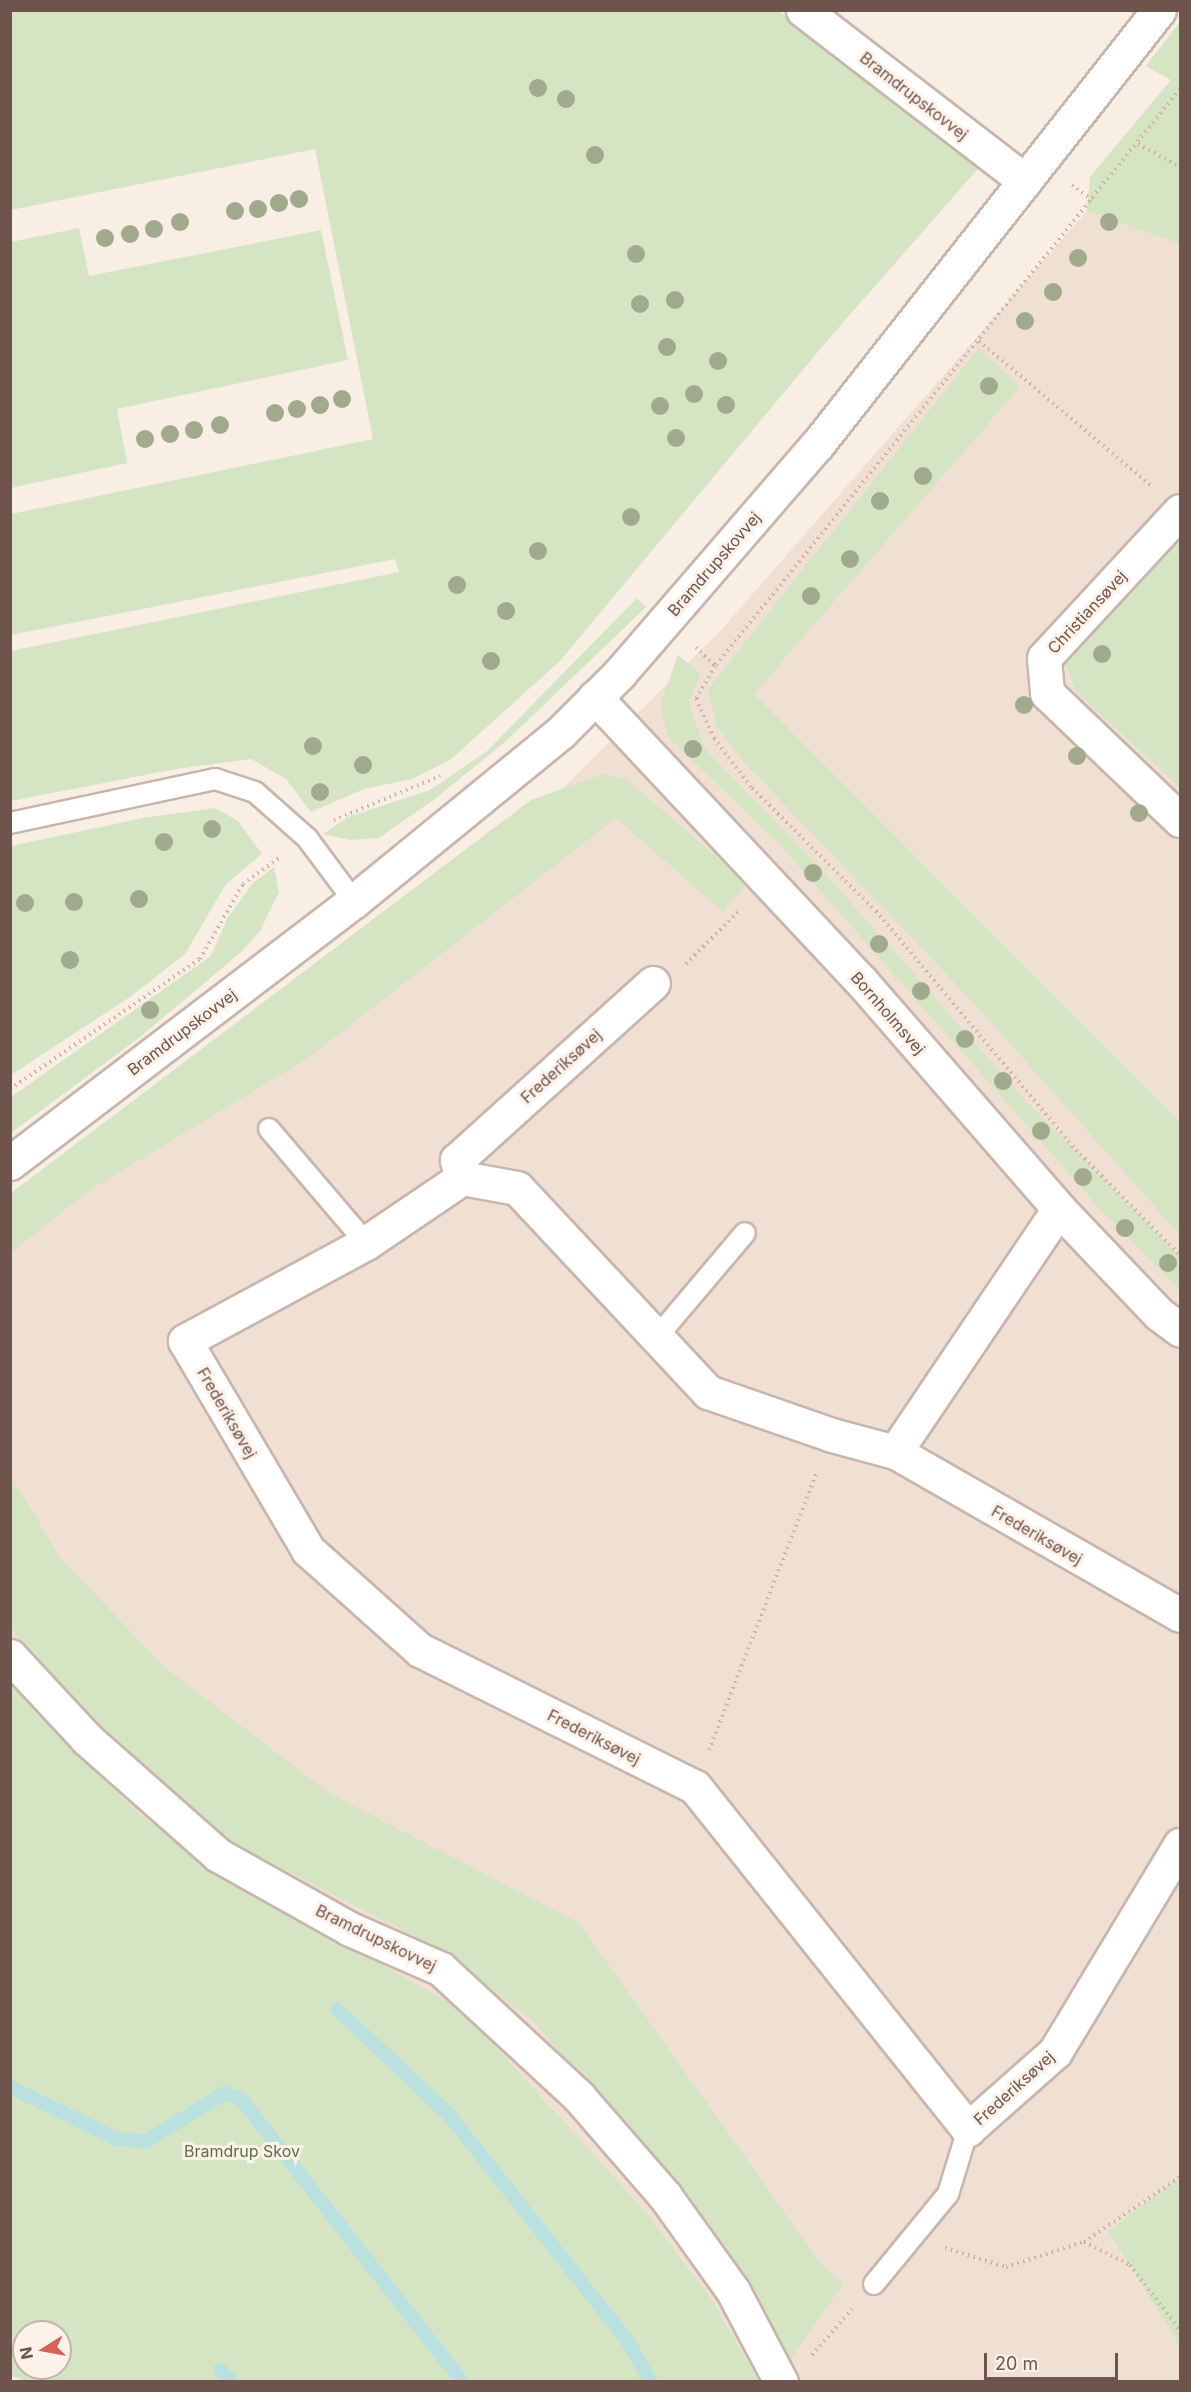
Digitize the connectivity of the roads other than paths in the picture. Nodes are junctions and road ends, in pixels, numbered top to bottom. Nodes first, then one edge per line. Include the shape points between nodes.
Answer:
1 (803, 10) edge
2 (1159, 10) edge
3 (1025, 181) junction
4 (1180, 511) edge
5 (595, 697) junction
6 (1180, 820) edge
7 (10, 823) edge
8 (354, 901) junction
9 (653, 983) road end
10 (269, 1129) dead end
11 (10, 1163) edge
12 (462, 1178) junction
13 (1059, 1209) junction
14 (745, 1233) dead end
15 (366, 1243) junction
16 (1180, 1330) edge
17 (657, 1337) junction
18 (895, 1452) junction
19 (1180, 1615) edge
20 (10, 1656) edge
21 (1180, 1845) edge
22 (968, 2129) junction
23 (874, 2284) road end
24 (781, 2382) edge

1 - 3 street, Bramdrupskovvej
2 - 3 street, Bramdrupskovvej
3 - 5 street, Bramdrupskovvej via 818,445
4 - 6 street, Christiansøvej via 1044,658 1047,693
5 - 8 street, Bramdrupskovvej via 502,782
5 - 13 street, Bornholmsvej via 769,883
7 - 8 lane via 215,779 255,792 307,838
8 - 11 street, Bramdrupskovvej
9 - 12 street, Frederiksøvej via 457,1160
10 - 15 lane
12 - 15 street, Frederiksøvej
12 - 17 street, Frederiksøvej via 517,1188
13 - 16 street, Bornholmsvej via 1159,1314
13 - 18 street
14 - 17 lane
15 - 22 street, Frederiksøvej via 185,1341 308,1550 420,1650 695,1787
17 - 18 street, Frederiksøvej via 708,1392 832,1435
18 - 19 street, Frederiksøvej
20 - 24 street, Bramdrupskovvej via 87,1739 218,1855 350,1929 441,1969 579,2097 665,2196 727,2282
21 - 22 street, Frederiksøvej via 1055,2052
22 - 23 lane via 948,2194

